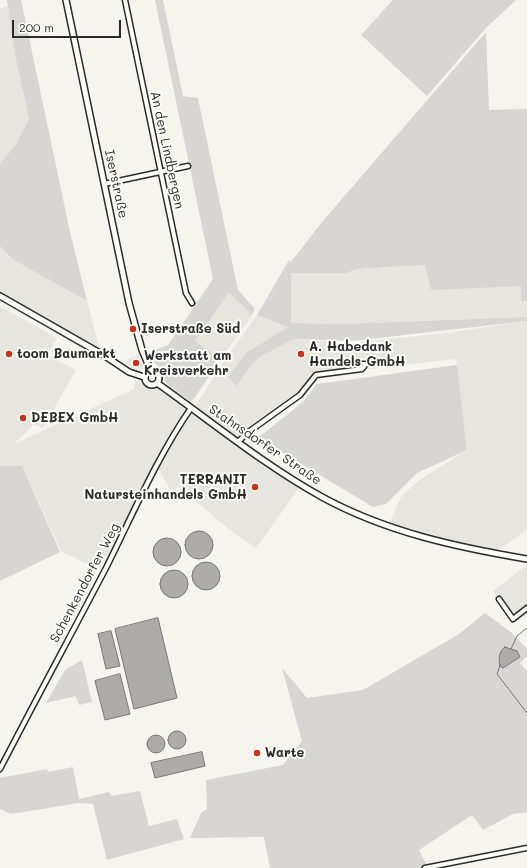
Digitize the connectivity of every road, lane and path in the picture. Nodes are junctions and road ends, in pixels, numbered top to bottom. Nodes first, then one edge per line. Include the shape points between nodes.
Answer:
1 (66, 0) edge
2 (125, 0) edge
3 (188, 166) dead end
4 (161, 172) junction
5 (104, 184) junction
6 (0, 296) edge
7 (192, 303) dead end
8 (365, 365) dead end
9 (151, 371) junction
10 (144, 377) junction
11 (157, 383) junction
12 (191, 408) junction
13 (238, 442) junction
14 (527, 559) edge
15 (498, 600) dead end
16 (527, 608) edge
17 (0, 768) edge
18 (527, 848) edge
19 (425, 868) edge

1 - 5 street, Iserstraße
2 - 4 street, An den Lindbergen
3 - 4 street
4 - 5 street
4 - 7 street, An den Lindbergen via 186,293
5 - 9 street, Iserstraße via 129,303 142,350
6 - 10 street via 129,372
8 - 13 street via 362,368 316,375 300,395
9 - 10 street
9 - 11 street via 158,375
10 - 11 street via 148,384
11 - 12 street, Stahnsdorfer Straße
12 - 13 street, Stahnsdorfer Straße
12 - 17 street, Schenkendorfer Weg via 154,470
13 - 14 street, Stahnsdorfer Straße via 301,484 368,518 450,546
15 - 16 street via 513,619
18 - 19 street

